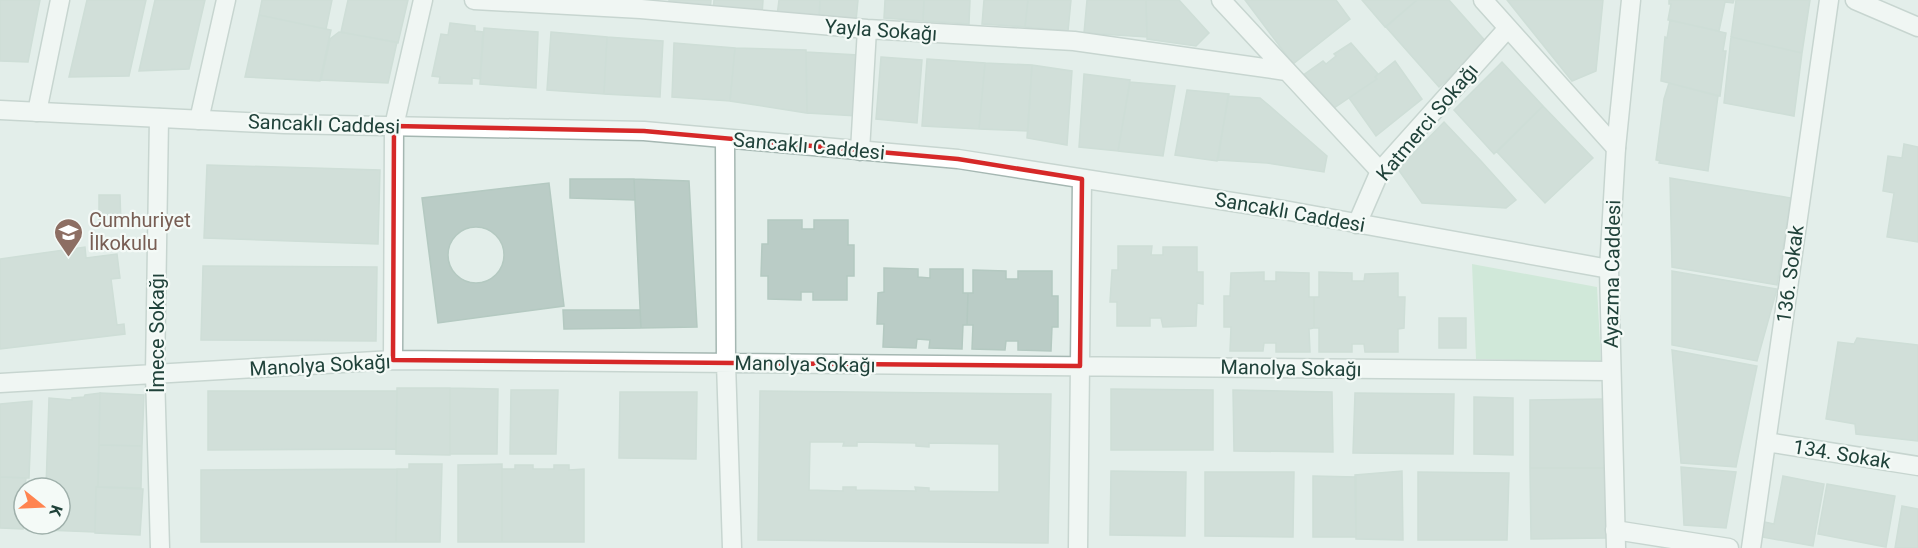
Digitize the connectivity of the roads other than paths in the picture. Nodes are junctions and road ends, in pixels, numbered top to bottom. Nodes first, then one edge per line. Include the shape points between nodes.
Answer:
1 (60, 0) edge
2 (226, 0) edge
3 (423, 0) edge
4 (474, 0) edge
5 (1221, 0) edge
6 (1483, 0) edge
7 (1631, 0) edge
8 (1829, 0) edge
9 (1857, 1) edge
10 (1918, 27) edge
11 (1508, 28) junction
12 (867, 29) junction
13 (1286, 71) junction
14 (0, 110) edge
15 (38, 112) junction
16 (159, 118) junction
17 (200, 120) junction
18 (394, 126) junction
19 (725, 139) junction
20 (1616, 148) junction
21 (860, 151) junction
22 (1380, 171) junction
23 (1082, 179) junction
24 (1357, 224) junction
25 (1609, 269) junction
26 (393, 360) junction
27 (726, 363) junction
28 (1080, 366) junction
29 (1611, 371) junction
30 (155, 374) junction
31 (0, 383) edge
32 (1766, 442) junction
33 (1918, 466) edge
34 (1615, 539) edge
35 (160, 548) edge
36 (732, 548) edge
37 (1078, 548) edge
38 (1729, 548) edge
39 (1751, 548) edge

1 - 15 street
2 - 17 street
3 - 18 street
4 - 12 street, Yayla Sokağı via 640,9
5 - 13 street
6 - 11 street
7 - 20 street, Ayazma Caddesi
8 - 32 street, 136. Sokak
9 - 10 street
11 - 20 street
11 - 22 street, Katmerci Sokağı
12 - 13 street, Yayla Sokağı via 1074,41
12 - 21 street
13 - 22 street
14 - 15 street, Sancaklı Caddesi
15 - 16 street, Sancaklı Caddesi
16 - 17 street, Sancaklı Caddesi
16 - 30 street, İmece Sokağı
17 - 18 street, Sancaklı Caddesi
18 - 19 street, Sancaklı Caddesi via 644,131
18 - 26 street
19 - 21 street, Sancaklı Caddesi
19 - 27 street
20 - 25 street, Ayazma Caddesi
21 - 23 street, Sancaklı Caddesi via 958,159
22 - 24 street, Katmerci Sokağı
23 - 24 street, Sancaklı Caddesi
23 - 28 street
24 - 25 street, Sancaklı Caddesi
25 - 29 street, Ayazma Caddesi
26 - 27 street, Manolya Sokağı
26 - 30 street, Manolya Sokağı
27 - 28 street, Manolya Sokağı
27 - 36 street
28 - 29 street, Manolya Sokağı
28 - 37 street
29 - 34 street, Ayazma Caddesi
30 - 31 street, Manolya Sokağı
30 - 35 street, İmece Sokağı
32 - 33 street, 134. Sokak
32 - 39 street, 136. Sokak
34 - 38 street

